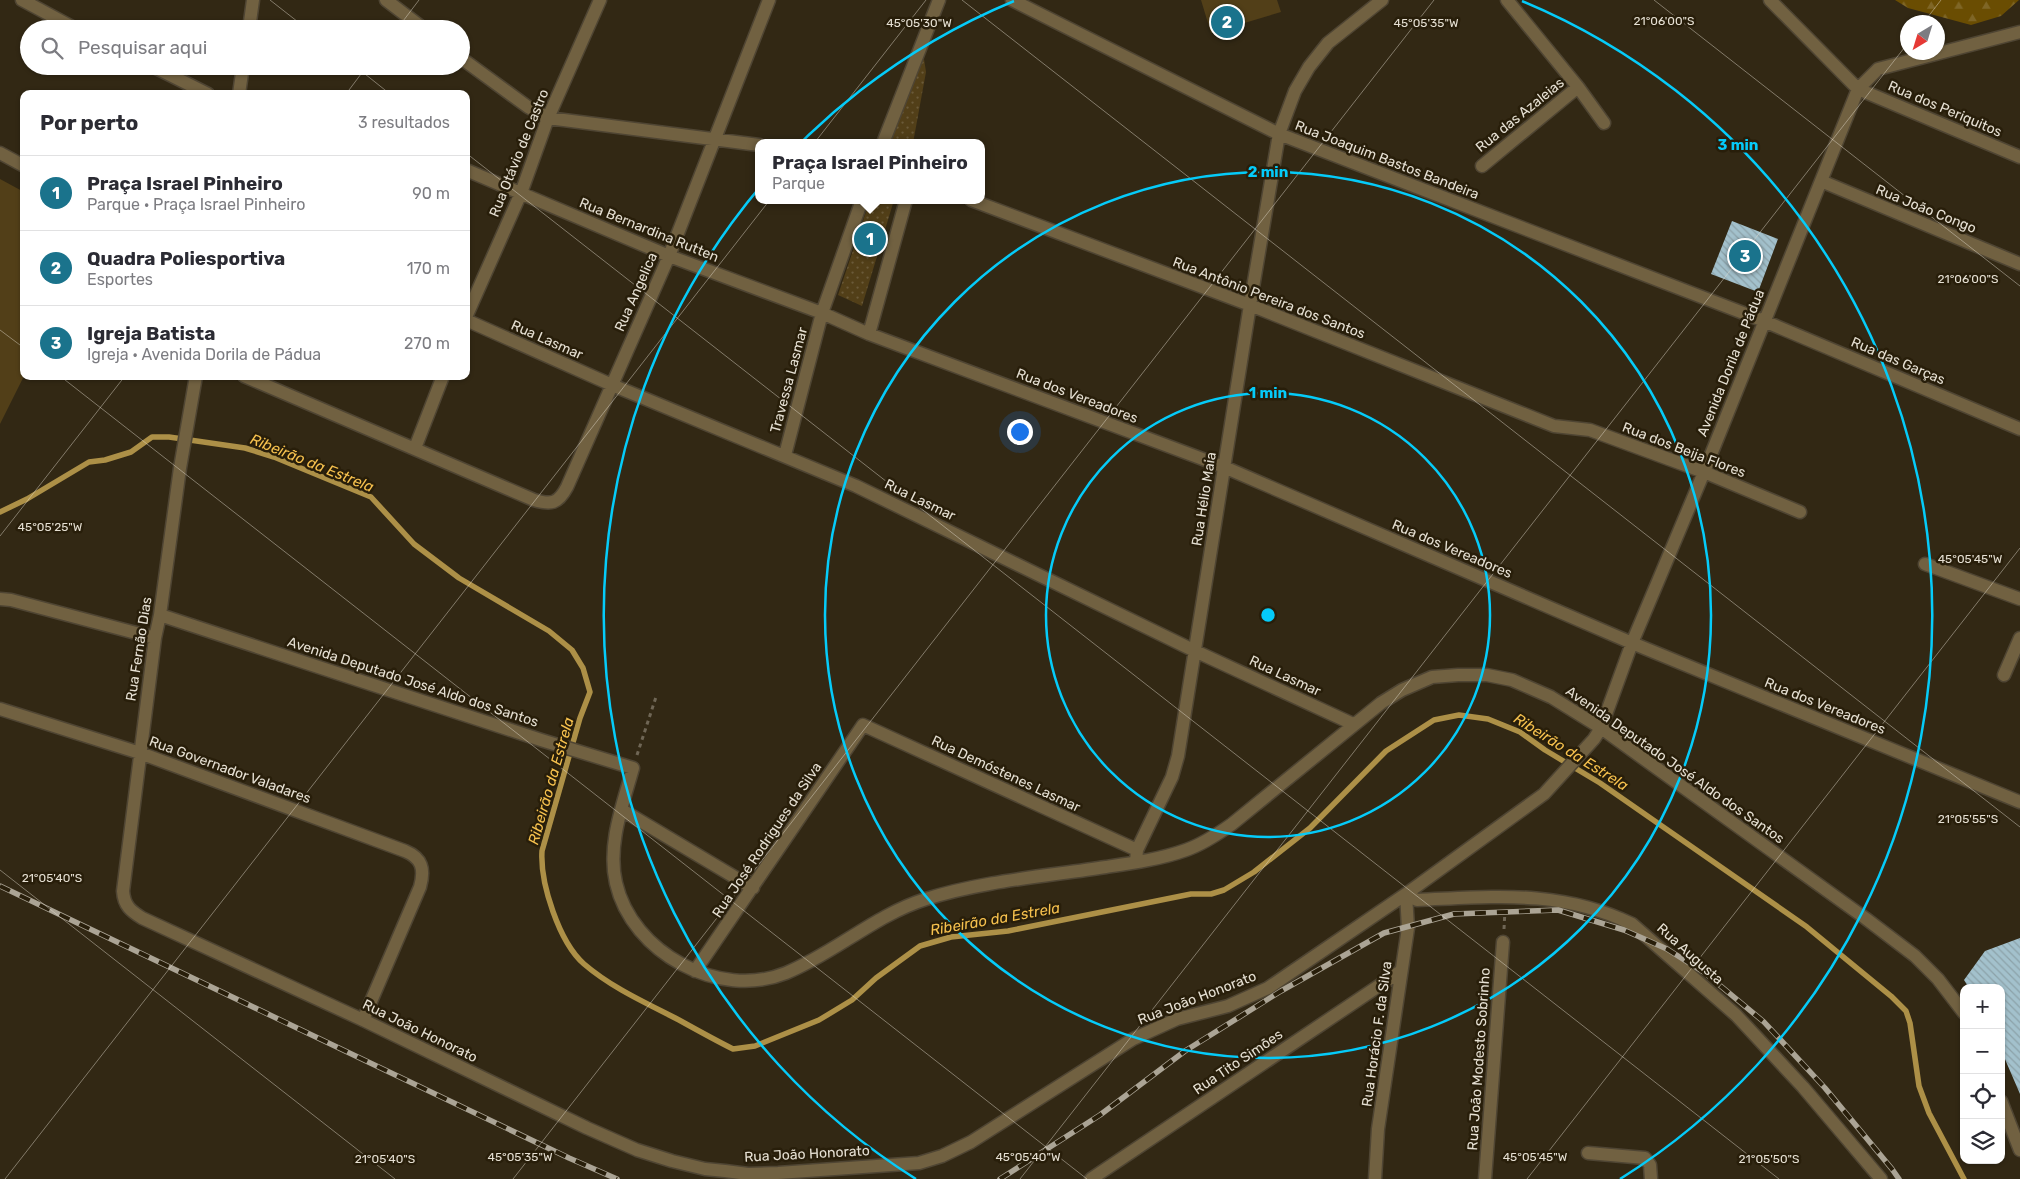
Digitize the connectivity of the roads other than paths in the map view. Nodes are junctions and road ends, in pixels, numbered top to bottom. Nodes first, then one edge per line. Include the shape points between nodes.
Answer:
1 (22, 0) edge
2 (253, 0) edge
3 (386, 0) edge
4 (600, 0) edge
5 (769, 0) edge
6 (939, 0) edge
7 (1012, 0) edge
8 (1382, 0) edge
9 (1507, 0) edge
10 (1770, 0) edge
11 (59, 20) edge
12 (250, 20) edge
13 (412, 20) edge
14 (2020, 32) edge
15 (470, 65) edge
16 (170, 75) edge
17 (242, 75) edge
18 (1578, 87) junction
19 (1858, 89) junction
20 (200, 90) edge
21 (240, 90) edge
22 (548, 118) junction
23 (1604, 123) dead end
24 (1279, 134) junction
25 (713, 139) junction
26 (885, 139) edge
27 (755, 145) edge
28 (0, 153) edge
29 (2020, 157) edge
30 (20, 164) edge
31 (1482, 166) dead end
32 (470, 172) edge
33 (1821, 181) junction
34 (522, 193) junction
35 (861, 204) edge
36 (905, 204) edge
37 (983, 204) edge
38 (669, 256) junction
39 (2020, 264) edge
40 (1250, 305) junction
41 (470, 310) edge
42 (822, 313) junction
43 (470, 321) edge
44 (1764, 321) junction
45 (869, 334) junction
46 (254, 380) edge
47 (441, 380) edge
48 (195, 382) edge
49 (612, 385) junction
50 (1554, 426) joint
51 (2020, 429) edge
52 (415, 448) junction
53 (785, 455) junction
54 (1224, 467) junction
55 (1704, 472) junction
56 (1800, 512) dead end
57 (1925, 564) dead end
58 (0, 599) edge
59 (2020, 599) edge
60 (160, 615) junction
61 (155, 638) junction
62 (2020, 638) edge
63 (1632, 643) junction
64 (1195, 650) junction
65 (2004, 675) dead end
66 (0, 709) edge
67 (1353, 724) junction
68 (863, 725) joint
69 (1598, 734) junction
70 (140, 753) junction
71 (2020, 802) edge
72 (622, 810) junction
73 (1137, 856) junction
74 (753, 888) junction
75 (1406, 894) junction
76 (142, 918) joint
77 (1503, 942) road end
78 (695, 971) junction
79 (1401, 971) junction
80 (1960, 1008) edge
81 (363, 1020) junction
82 (2005, 1111) edge
83 (2020, 1150) edge
84 (1588, 1153) dead end
85 (1091, 1179) edge
86 (1375, 1179) edge
87 (1485, 1179) edge
88 (1651, 1179) edge
89 (1881, 1179) edge

1 - 11 street
2 - 12 street
3 - 13 street
4 - 22 street, Rua Otávio de Castro
5 - 25 street, Rua Angelica
6 - 26 street
7 - 24 street, Rua Joaquim Bastos Bandeira
8 - 24 street, Rua Hélio Maia via 1328,43 1295,92
9 - 18 street
10 - 19 street
14 - 19 street, Avenida Dorila de Pádua via 1878,69
15 - 22 street
16 - 20 street
17 - 21 street
18 - 23 street
18 - 31 street, Rua das Azaleias
19 - 29 street, Rua dos Periquitos
19 - 33 street, Avenida Dorila de Pádua
22 - 25 street
22 - 34 street, Rua Otávio de Castro
24 - 40 street, Rua Hélio Maia
24 - 44 street, Rua Joaquim Bastos Bandeira
25 - 27 street
25 - 38 street, Rua Angelica
28 - 30 street
32 - 34 street, Rua Bernardina Rutten
33 - 39 street, Rua João Congo
33 - 44 street, Avenida Dorila de Pádua
34 - 38 street, Rua Bernardina Rutten
34 - 41 street, Rua Otávio de Castro
35 - 42 street, Travessa Lasmar
36 - 45 street
37 - 40 street, Rua Antônio Pereira dos Santos
38 - 42 street, Rua Bernardina Rutten
38 - 49 street, Rua Angelica
40 - 50 street, Rua Antônio Pereira dos Santos
40 - 54 street, Rua Hélio Maia
42 - 45 street, Rua Bernardina Rutten
42 - 53 street, Travessa Lasmar
43 - 49 street, Rua Lasmar
44 - 51 street, Rua das Garças
44 - 55 street, Avenida Dorila de Pádua
45 - 54 street, Rua dos Vereadores
46 - 52 street, Rua Angelica
47 - 52 street
48 - 60 street, Rua Fernão Dias
49 - 52 street, Rua Angelica via 565,492 557,500 546,503
49 - 53 street, Rua Lasmar
50 - 55 street, Rua dos Beija Flores via 1590,430
53 - 64 street, Rua Lasmar
54 - 63 street, Rua dos Vereadores
54 - 64 street, Rua Hélio Maia
55 - 56 street, Rua dos Beija Flores
55 - 63 street, Avenida Dorila de Pádua
57 - 59 street
58 - 61 street
60 - 61 street, Rua Fernão Dias
60 - 72 street, Avenida Deputado José Aldo dos Santos via 633,768
61 - 70 street, Rua Fernão Dias
62 - 65 street
63 - 69 street, Avenida Dorila de Pádua
63 - 71 street, Rua dos Vereadores
64 - 67 street, Rua Lasmar
64 - 73 street, Rua Hélio Maia via 1178,756
66 - 70 street, Rua Governador Valadares
67 - 69 street, Avenida Deputado José Aldo dos Santos via 1402,690 1432,677 1487,676 1512,680 1550,696
67 - 73 street, Avenida Deputado José Aldo dos Santos via 1277,789 1210,838 1186,850
68 - 73 street, Rua Demóstenes Lasmar
68 - 74 street, Rua José Rodrigues da Silva
69 - 75 street, Rua João Honorato via 1544,794
69 - 80 street, Avenida Deputado José Aldo dos Santos via 1865,918 1915,956
70 - 76 street, Rua Fernão Dias via 123,899 127,907
70 - 81 street, Rua Governador Valadares via 412,854 421,863 420,887
72 - 74 street
72 - 78 street, Avenida Deputado José Aldo dos Santos via 613,862 622,903 643,936
73 - 78 street, Avenida Deputado José Aldo dos Santos via 925,899 785,973 764,979 724,980
74 - 78 street, Rua José Rodrigues da Silva
75 - 79 street, Rua Horácio F. da Silva via 1408,928
75 - 81 street, Rua João Honorato via 1268,988 1228,1006 1177,1019 1139,1036 971,1142 919,1163 748,1174 680,1163 637,1150 587,1128
75 - 89 street, Rua Augusta via 1417,900 1506,897 1564,901 1617,917 1638,929 1736,1015
76 - 81 street, Rua João Honorato
77 - 87 street, Rua João Modesto Sobrinho
79 - 85 street, Rua Tito Simões
79 - 86 street, Rua Horácio F. da Silva via 1378,1129
82 - 83 street
84 - 88 street via 1645,1158 1650,1165

